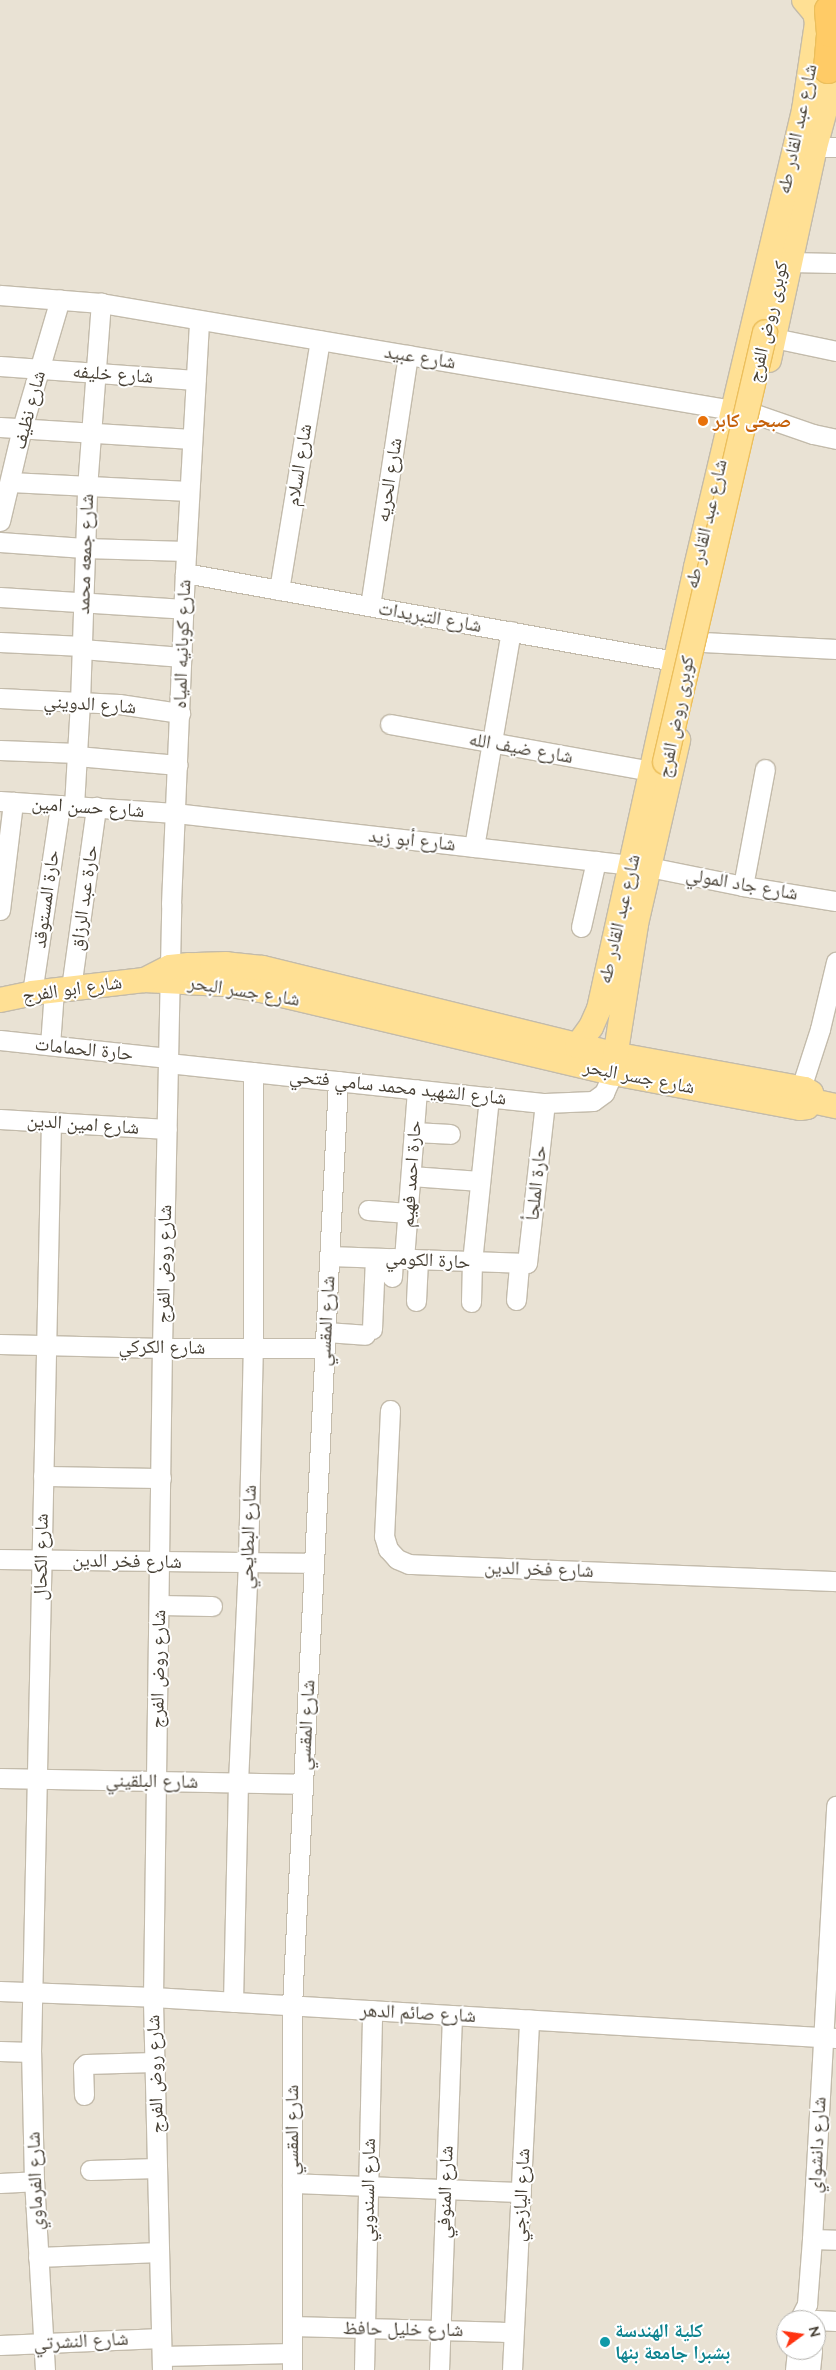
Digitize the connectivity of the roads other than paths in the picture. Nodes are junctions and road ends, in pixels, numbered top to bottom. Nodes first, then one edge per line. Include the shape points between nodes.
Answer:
1 (823, 6) edge
2 (834, 67) edge
3 (826, 147) edge
4 (790, 262) junction
5 (836, 263) edge
6 (0, 295) edge
7 (60, 299) junction
8 (101, 303) junction
9 (199, 320) junction
10 (774, 338) junction
11 (320, 340) junction
12 (749, 342) junction
13 (836, 351) edge
14 (408, 355) junction
15 (0, 366) edge
16 (40, 368) junction
17 (97, 373) junction
18 (195, 380) junction
19 (733, 410) junction
20 (758, 415) junction
21 (0, 427) edge
22 (22, 428) junction
23 (92, 432) junction
24 (192, 438) junction
25 (836, 439) edge
26 (6, 485) edge
27 (87, 488) junction
28 (189, 491) junction
29 (0, 521) edge
30 (0, 542) edge
31 (84, 548) junction
32 (186, 551) junction
33 (185, 573) junction
34 (279, 590) junction
35 (0, 597) edge
36 (84, 601) junction
37 (370, 606) junction
38 (184, 609) junction
39 (511, 632) junction
40 (0, 642) edge
41 (703, 642) junction
42 (82, 648) junction
43 (836, 649) edge
44 (182, 657) junction
45 (676, 661) junction
46 (0, 698) edge
47 (80, 703) junction
48 (180, 713) junction
49 (390, 724) dead end
50 (492, 742) junction
51 (0, 750) edge
52 (77, 755) junction
53 (178, 765) junction
54 (658, 767) junction
55 (765, 769) dead end
56 (6, 801) edge
57 (67, 805) junction
58 (663, 806) junction
59 (96, 807) junction
60 (175, 813) junction
61 (5, 830) edge
62 (474, 847) junction
63 (596, 861) junction
64 (640, 866) junction
65 (2, 881) edge
66 (743, 886) junction
67 (836, 901) edge
68 (0, 910) edge
69 (581, 927) dead end
70 (836, 962) edge
71 (170, 974) junction
72 (144, 980) joint
73 (53, 991) junction
74 (832, 998) edge
75 (0, 1000) edge
76 (591, 1027) junction
77 (618, 1032) junction
78 (0, 1040) edge
79 (50, 1045) junction
80 (577, 1046) junction
81 (168, 1061) junction
82 (615, 1064) junction
83 (253, 1072) junction
84 (338, 1081) junction
85 (417, 1089) junction
86 (806, 1094) junction
87 (489, 1097) junction
88 (544, 1102) junction
89 (836, 1106) edge
90 (0, 1119) edge
91 (51, 1122) junction
92 (167, 1130) junction
93 (414, 1132) junction
94 (450, 1134) dead end
95 (411, 1176) junction
96 (480, 1181) junction
97 (368, 1210) dead end
98 (408, 1213) junction
99 (329, 1256) junction
100 (397, 1262) junction
101 (472, 1262) junction
102 (523, 1264) junction
103 (516, 1300) dead end
104 (416, 1301) dead end
105 (471, 1302) dead end
106 (325, 1340) junction
107 (0, 1344) edge
108 (46, 1346) junction
109 (162, 1348) junction
110 (252, 1348) junction
111 (390, 1410) dead end
112 (43, 1476) junction
113 (161, 1478) junction
114 (0, 1559) edge
115 (41, 1560) junction
116 (159, 1561) junction
117 (248, 1562) junction
118 (314, 1563) junction
119 (836, 1581) edge
120 (159, 1605) junction
121 (212, 1606) dead end
122 (0, 1778) edge
123 (37, 1778) junction
124 (156, 1781) junction
125 (238, 1782) junction
126 (303, 1784) junction
127 (836, 1806) edge
128 (0, 1990) edge
129 (32, 1992) junction
130 (153, 1997) junction
131 (233, 2002) junction
132 (292, 2005) junction
133 (372, 2010) junction
134 (452, 2015) junction
135 (529, 2019) junction
136 (830, 2038) edge
137 (0, 2051) edge
138 (31, 2052) junction
139 (154, 2062) junction
140 (84, 2095) dead end
141 (157, 2168) junction
142 (90, 2170) dead end
143 (34, 2181) junction
144 (0, 2183) edge
145 (292, 2183) junction
146 (368, 2186) junction
147 (445, 2189) junction
148 (521, 2192) junction
149 (812, 2239) junction
150 (836, 2240) edge
151 (159, 2252) junction
152 (38, 2257) junction
153 (808, 2310) edge
154 (292, 2326) junction
155 (365, 2328) junction
156 (440, 2329) junction
157 (513, 2332) junction
158 (43, 2343) junction
159 (0, 2345) edge
160 (162, 2354) edge
161 (292, 2362) edge
162 (45, 2370) edge
163 (364, 2370) edge
164 (439, 2370) edge
165 (512, 2370) edge

1 - 2 highway, bridge via 831,33
1 - 12 main road, شارع عبد القادر طه via 815,14 817,23 804,110
1 - 12 main road, كوبرى روض الفرج, bridge via 831,45 822,70 764,315
2 - 3 main road, شارع عبد القادر طه
2 - 54 main road, كوبرى روض الفرج, bridge
3 - 4 main road, شارع عبد القادر طه
4 - 5 street
4 - 10 main road, شارع عبد القادر طه
6 - 7 street, شارع عبيد
7 - 8 street, شارع عبيد
7 - 16 street, شارع نظيف
8 - 9 street, شارع عبيد
8 - 17 street, شارع جمعه محمد
9 - 11 street, شارع عبيد
9 - 18 street, شارع كوبانيه المياه
10 - 13 street
10 - 20 main road, شارع عبد القادر طه
11 - 14 street, شارع عبيد
11 - 34 street, شارع السلام
12 - 19 main road, شارع عبد القادر طه
14 - 19 street, شارع عبيد
14 - 37 street, شارع الحريه
15 - 16 street, شارع خليفه
16 - 17 street, شارع خليفه
16 - 22 street, شارع نظيف
17 - 18 street, شارع خليفه
17 - 23 street, شارع جمعه محمد
18 - 24 street, شارع كوبانيه المياه
19 - 20 street, شارع عبيد
19 - 45 main road, شارع عبد القادر طه
20 - 25 street, شارع عبيد
20 - 41 main road, شارع عبد القادر طه
21 - 22 street
22 - 23 street
22 - 26 street, شارع نظيف
23 - 24 street
23 - 27 street, شارع جمعه محمد
24 - 28 street, شارع كوبانيه المياه
26 - 27 street
26 - 29 street, شارع نظيف
27 - 28 street
27 - 31 street, شارع جمعه محمد
28 - 32 street, شارع كوبانيه المياه
30 - 31 street
31 - 32 street
31 - 36 street, شارع جمعه محمد
32 - 33 street, شارع كوبانيه المياه
33 - 34 street, شارع التبريدات
33 - 38 street, شارع كوبانيه المياه
34 - 37 street, شارع التبريدات
35 - 36 street
36 - 38 street
36 - 42 street, شارع جمعه محمد
37 - 39 street, شارع التبريدات
38 - 44 street, شارع كوبانيه المياه
39 - 45 street, شارع التبريدات
39 - 50 street
40 - 42 street
41 - 43 street
41 - 58 main road, شارع عبد القادر طه
42 - 44 street
42 - 47 street, شارع جمعه محمد
44 - 48 street, شارع كوبانيه المياه
45 - 54 main road, شارع عبد القادر طه
46 - 47 street, شارع الدويني
47 - 48 street, شارع الدويني via 119,704
47 - 52 street, شارع جمعه محمد
48 - 53 street, شارع كوبانيه المياه
49 - 50 street, شارع ضيف الله
50 - 54 street, شارع ضيف الله
50 - 62 street
51 - 52 street
52 - 53 street
52 - 57 street, شارع جمعه محمد
53 - 60 street, شارع كوبانيه المياه
54 - 58 main road, كوبرى روض الفرج
54 - 64 main road, شارع عبد القادر طه
55 - 66 street
56 - 57 street, شارع حسن امين
56 - 61 street
57 - 59 street, شارع حسن امين
57 - 73 street, حارة المستوقد
58 - 64 main road, شارع عبد القادر طه
59 - 60 street, شارع حسن امين
59 - 73 street, حارة عبد الرزاق
60 - 62 street, شارع أبو زيد
60 - 71 street, شارع كوبانيه المياه
61 - 65 street
62 - 63 street, شارع أبو زيد
63 - 64 street, شارع أبو زيد
63 - 69 street
64 - 66 street, شارع جاد المولي
64 - 76 main road, شارع عبد القادر طه
64 - 77 main road, شارع عبد القادر طه via 636,924
65 - 68 street
66 - 67 street, شارع جاد المولي
70 - 74 street
71 - 72 main road, شارع جسر البحر
71 - 80 main road, شارع جسر البحر via 207,963 262,968
71 - 81 street, شارع روض الفرج
71 - 82 main road, شارع جسر البحر
72 - 73 main road, شارع ابو الفرج
73 - 75 main road, شارع ابو الفرج
73 - 79 street
74 - 86 street
76 - 77 main road via 603,1035
76 - 80 main road, شارع عبد القادر طه
77 - 82 main road, شارع عبد القادر طه
78 - 79 street, حارة الحمامات
79 - 81 street, حارة الحمامات
80 - 82 main road, شارع جسر البحر
81 - 83 street, شارع الشهيد محمد سامي فتحي
81 - 92 street, شارع روض الفرج
82 - 86 main road, شارع جسر البحر via 800,1108 807,1106
82 - 88 street, شارع الشهيد محمد سامي فتحي via 604,1093 593,1101
83 - 84 street, شارع الشهيد محمد سامي فتحي
83 - 110 street, شارع البطايحي
84 - 85 street, شارع الشهيد محمد سامي فتحي
84 - 99 street, شارع المقسي
85 - 87 street, شارع الشهيد محمد سامي فتحي
85 - 93 street, حارة احمد فهيم
86 - 89 main road, شارع جسر البحر
87 - 88 street, شارع الشهيد محمد سامي فتحي
87 - 96 street
88 - 102 street, حارة الملجأ
90 - 91 street, شارع امين الدين
91 - 92 street, شارع امين الدين
91 - 108 street, شارع الكحال
92 - 109 street, شارع روض الفرج
93 - 94 street
93 - 95 street, حارة احمد فهيم
95 - 96 street
95 - 98 street, حارة احمد فهيم
96 - 101 street
97 - 98 street
98 - 100 street, حارة احمد فهيم
99 - 100 street, حارة الكومي
99 - 106 street, شارع المقسي
100 - 101 street, حارة الكومي
100 - 104 street
100 - 106 street, شارع الكركي via 369,1332
101 - 102 street, حارة الكومي
101 - 105 street
102 - 103 street, حارة الملجأ
106 - 110 street, شارع الكركي
106 - 118 street, شارع المقسي
107 - 108 street, شارع الكركي
108 - 109 street, شارع الكركي
108 - 112 street, شارع الكحال
109 - 110 street, شارع الكركي
109 - 113 street, شارع روض الفرج
110 - 117 street, شارع البطايحي
111 - 119 street, شارع فخر الدين via 384,1536 396,1559 409,1564
112 - 113 street
112 - 115 street, شارع الكحال
113 - 116 street, شارع روض الفرج
114 - 115 street, شارع فخر الدين
115 - 116 street, شارع فخر الدين
115 - 123 street, شارع الكحال
116 - 117 street, شارع فخر الدين
116 - 120 street, شارع روض الفرج
117 - 118 street, شارع فخر الدين
117 - 125 street, شارع البطايحي
118 - 126 street, شارع المقسي
120 - 121 street
120 - 124 street, شارع روض الفرج
122 - 123 street, شارع البلقيني
123 - 124 street, شارع البلقيني
123 - 129 street, شارع الكحال
124 - 125 street, شارع البلقيني
124 - 130 street, شارع روض الفرج
125 - 126 street, شارع البلقيني
125 - 131 street, شارع البطايحي
126 - 132 street, شارع المقسي
127 - 136 street, شارع دانشواي
128 - 129 street, شارع صائم الدهر
129 - 130 street, شارع صائم الدهر
129 - 138 street, شارع الفرماوي
130 - 131 street, شارع صائم الدهر
130 - 139 street, شارع روض الفرج
131 - 132 street, شارع صائم الدهر
132 - 133 street, شارع صائم الدهر
132 - 145 street, شارع المقسي
133 - 134 street, شارع صائم الدهر
133 - 146 street, شارع السندوبي
134 - 135 street, شارع صائم الدهر
134 - 147 street, شارع المنوفي
135 - 136 street, شارع صائم الدهر
135 - 148 street, شارع اليازجي
136 - 149 street, شارع دانشواي
137 - 138 street
138 - 143 street, شارع الفرماوي
139 - 140 street via 86,2064 83,2068
139 - 141 street, شارع روض الفرج
141 - 142 street
141 - 151 street, شارع روض الفرج
143 - 144 street
143 - 152 street, شارع الفرماوي
145 - 146 street
145 - 154 street, شارع المقسي
146 - 147 street
146 - 155 street, شارع السندوبي
147 - 148 street
147 - 156 street, شارع المنوفي
148 - 157 street, شارع اليازجي
149 - 150 street
149 - 153 street, شارع دانشواي
151 - 152 street
151 - 160 street, شارع روض الفرج
152 - 158 street, شارع الفرماوي
154 - 155 street, شارع خليل حافظ
154 - 161 street, شارع المقسي
155 - 156 street, شارع خليل حافظ
155 - 163 street, شارع السندوبي
156 - 157 street, شارع خليل حافظ
156 - 164 street, شارع المنوفي
157 - 165 street, شارع اليازجي
158 - 159 street, شارع النشرتي
158 - 160 street, شارع النشرتي
158 - 162 street, شارع الفرماوي
160 - 161 street, شارع النشرتي

